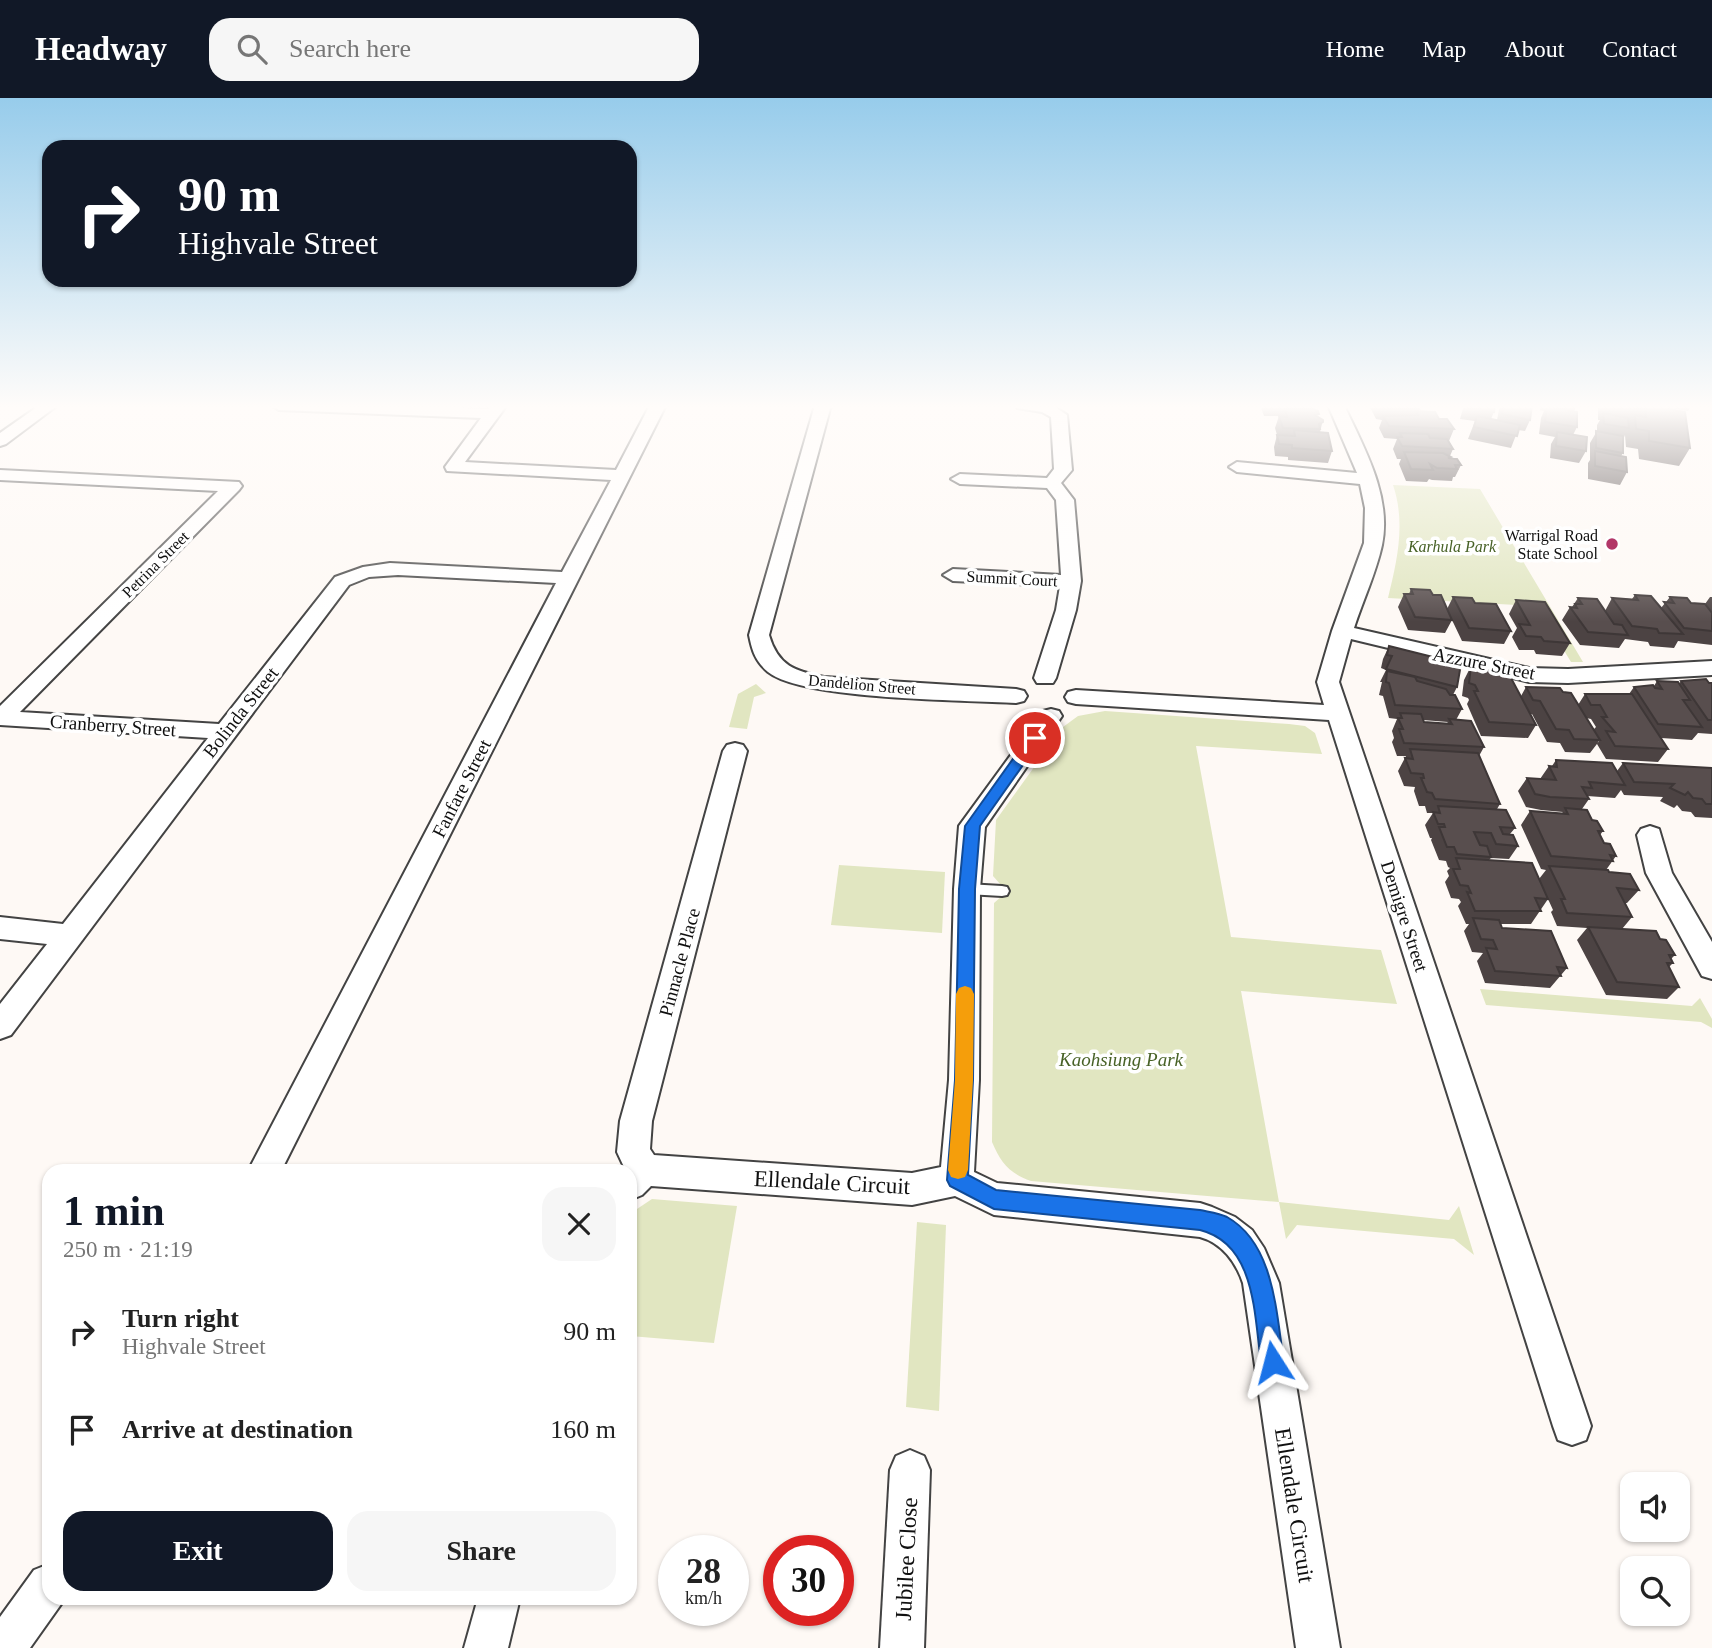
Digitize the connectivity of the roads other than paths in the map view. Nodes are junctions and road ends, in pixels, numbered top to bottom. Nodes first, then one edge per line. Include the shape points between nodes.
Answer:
1 (49, 477) edge
2 (622, 477) edge
3 (803, 477) edge
4 (1057, 477) edge
5 (1348, 477) edge
6 (1366, 479) joint
7 (960, 480) dead end
8 (1052, 483) junction
9 (953, 575) dead end
10 (569, 578) junction
11 (1071, 581) junction
12 (1342, 631) junction
13 (1712, 668) edge
14 (1045, 678) junction
15 (1016, 695) junction
16 (1076, 697) junction
17 (1337, 713) junction
18 (1051, 716) junction
19 (1, 718) edge
20 (225, 732) junction
21 (735, 751) dead end
22 (1650, 835) dead end
23 (967, 889) junction
24 (1002, 891) dead end
25 (0, 928) edge
26 (69, 935) junction
27 (1712, 968) edge
28 (0, 1026) edge
29 (268, 1164) edge
30 (635, 1164) edge
31 (638, 1177) edge
32 (957, 1180) junction
33 (1572, 1426) dead end
34 (910, 1469) dead end
35 (42, 1595) edge
36 (497, 1605) edge
37 (0, 1646) edge
38 (486, 1648) edge
39 (902, 1648) edge
40 (1318, 1648) edge

1 - 19 street, Petrina Street via 233,486
2 - 10 street, Fanfare Street
3 - 15 street, Dandelion Street via 759,635 764,655 783,672 824,684
4 - 8 street
5 - 6 street
6 - 12 street, Demigre Street via 1372,499 1373,543
7 - 8 street
8 - 11 street via 1065,500
9 - 11 street, Summit Court
10 - 20 street, Bolinda Street via 398,569 357,573 342,581
10 - 29 street, Fanfare Street
11 - 14 street
12 - 13 street, Azzure Street via 1529,675
12 - 17 street, Demigre Street via 1328,682
14 - 15 street via 1024,682
14 - 16 street via 1067,685
15 - 18 street via 1028,710
16 - 17 street
16 - 18 street via 1073,708
17 - 33 street, Demigre Street
18 - 23 street via 972,826
19 - 20 street, Cranberry Street
20 - 26 street, Bolinda Street
21 - 30 street, Pinnacle Place via 636,1121
22 - 27 street via 1659,873
23 - 24 lane
23 - 32 street via 964,1080
25 - 26 street
26 - 28 street, Bolinda Street
31 - 32 street, Ellendale Circuit via 912,1189
32 - 40 street, Ellendale Circuit via 994,1199 1200,1220 1221,1225 1242,1244 1261,1283
34 - 39 street, Jubilee Close
35 - 37 street via 18,1630
36 - 38 street

